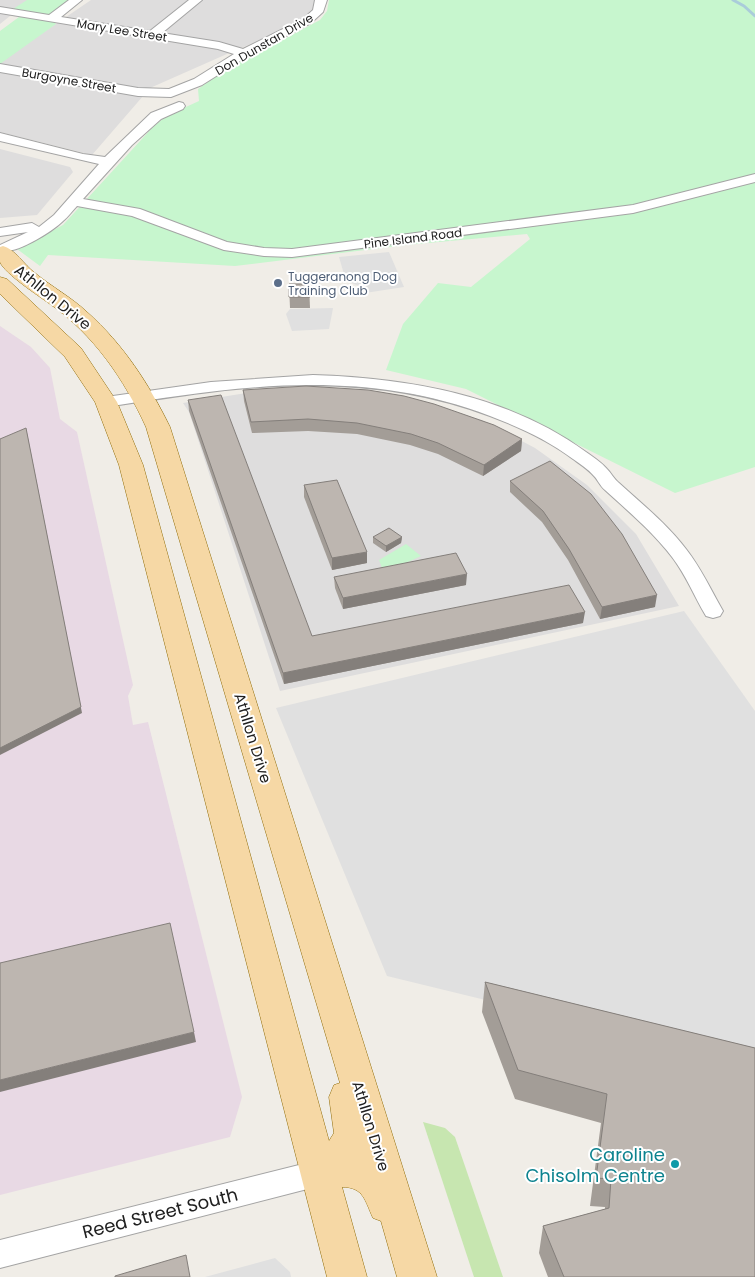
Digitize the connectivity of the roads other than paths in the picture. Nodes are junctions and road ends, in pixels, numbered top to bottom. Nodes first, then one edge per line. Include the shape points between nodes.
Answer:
1 (76, 0) edge
2 (196, 0) edge
3 (321, 0) edge
4 (0, 10) edge
5 (20, 14) junction
6 (50, 18) junction
7 (7, 23) dead end
8 (152, 35) junction
9 (244, 53) junction
10 (0, 68) edge
11 (198, 82) junction
12 (166, 97) junction
13 (192, 98) junction
14 (179, 106) junction
15 (156, 116) junction
16 (0, 137) edge
17 (108, 162) junction
18 (755, 178) edge
19 (75, 202) junction
20 (2, 245) edge
21 (0, 283) edge
22 (144, 396) junction
23 (106, 402) junction
24 (713, 611) dead end
25 (338, 1017) junction
26 (319, 1173) junction
27 (0, 1254) edge
28 (412, 1262) edge
29 (347, 1277) edge

1 - 6 street
2 - 8 street
3 - 9 street, Don Dunstan Drive via 321,6 308,22
4 - 5 street, Mary Lee Street
5 - 6 street, Mary Lee Street
5 - 7 street
6 - 8 street, Mary Lee Street
8 - 9 street, Mary Lee Street
9 - 11 street, Don Dunstan Drive
10 - 12 street, Burgoyne Street
11 - 12 street, Don Dunstan Drive
11 - 13 street, Don Dunstan Drive
12 - 13 street via 181,92
12 - 14 street via 165,105
12 - 15 street
13 - 14 street
14 - 15 street
15 - 17 street
16 - 17 street
17 - 19 street
18 - 19 street, Pine Island Road via 616,212 292,253 230,247 135,212
19 - 20 street via 44,230
20 - 22 main road, Athllon Drive via 15,268 78,315 103,340
21 - 23 main road, Athllon Drive via 73,353
22 - 23 street
22 - 24 street via 229,383 323,378 407,387 491,410 536,429 600,472 609,485 674,547
22 - 25 main road, Athllon Drive via 161,436
23 - 26 main road, Athllon Drive via 131,465
25 - 26 main road via 341,1063 353,1130 345,1153
25 - 28 main road, Athllon Drive
26 - 27 street, Reed Street South
26 - 28 main road via 349,1168 376,1182
26 - 29 main road, Athllon Drive

